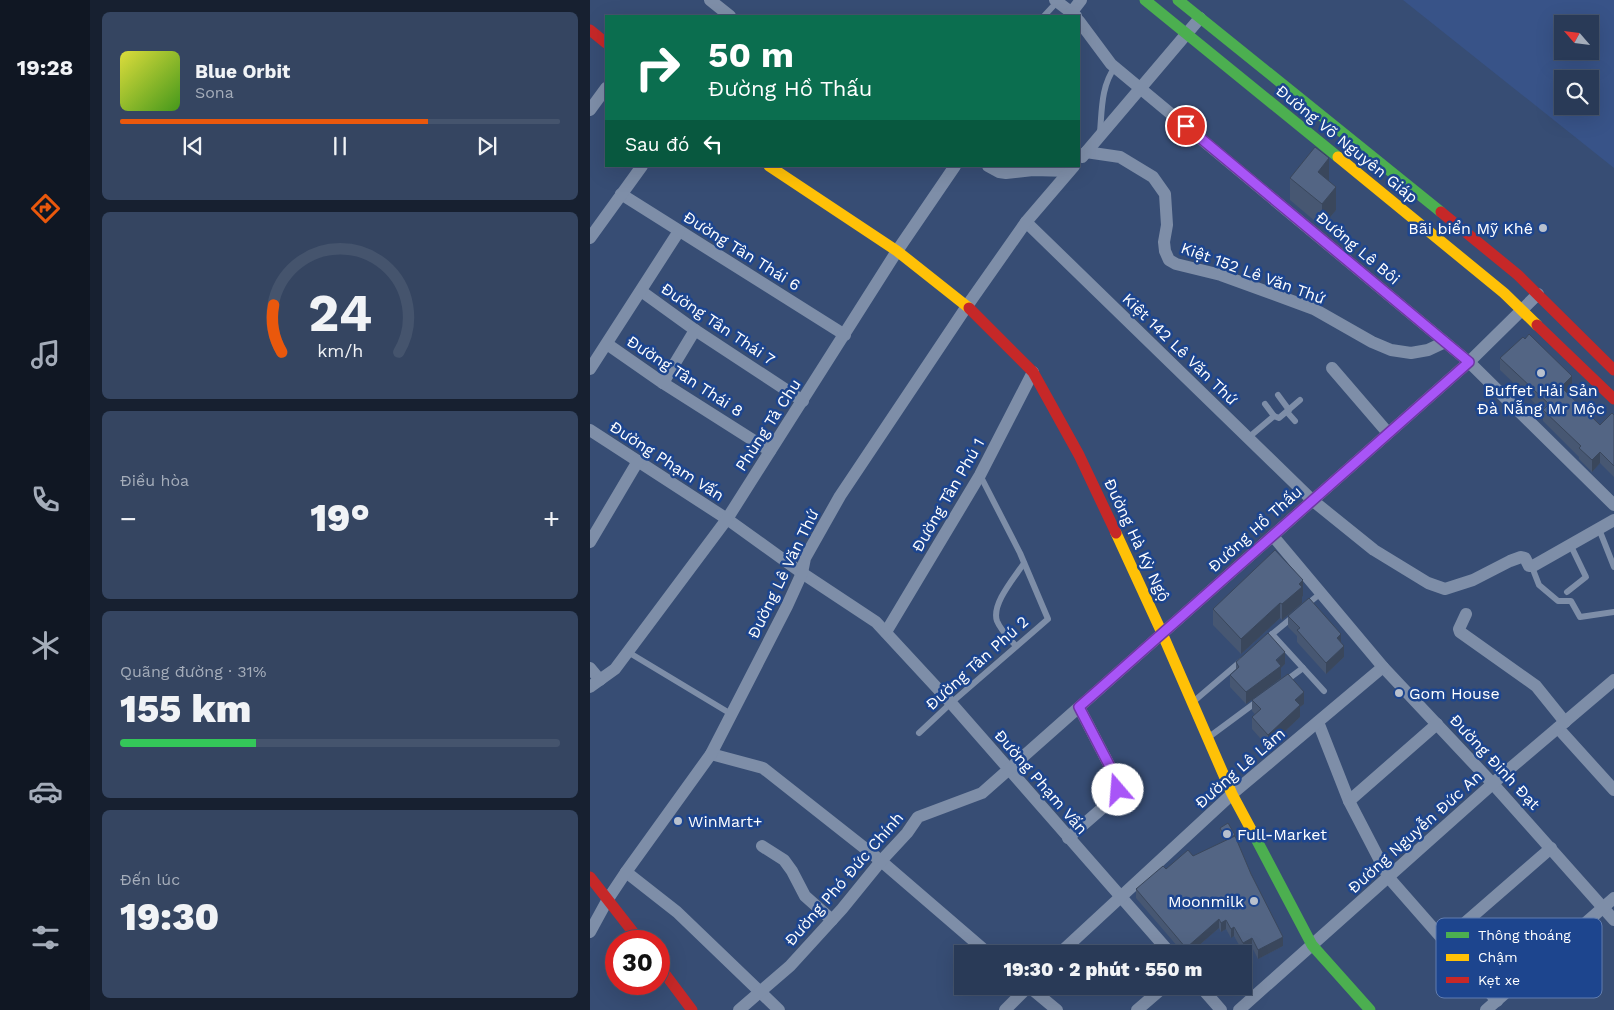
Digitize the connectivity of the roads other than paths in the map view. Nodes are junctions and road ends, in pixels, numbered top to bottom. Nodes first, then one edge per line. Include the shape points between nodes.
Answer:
1 (710, 0) edge
2 (1081, 0) edge
3 (1145, 0) edge
4 (1178, 0) edge
5 (1056, 1) edge
6 (729, 15) edge
7 (1045, 15) edge
8 (1074, 15) edge
9 (1075, 15) edge
10 (1200, 18) junction
11 (1080, 22) edge
12 (590, 30) edge
13 (1187, 34) junction
14 (605, 43) edge
15 (1115, 67) junction
16 (1140, 88) junction
17 (605, 89) edge
18 (590, 110) edge
19 (1100, 136) junction
20 (1082, 156) edge
21 (641, 167) edge
22 (771, 167) edge
23 (955, 167) edge
24 (990, 167) edge
25 (1071, 169) edge
26 (621, 194) junction
27 (1026, 222) junction
28 (679, 231) junction
29 (590, 238) edge
30 (897, 251) junction
31 (640, 291) junction
32 (1538, 294) junction
33 (967, 306) junction
34 (1522, 310) junction
35 (694, 330) junction
36 (845, 335) junction
37 (1445, 342) junction
38 (607, 344) junction
39 (1469, 362) junction
40 (1332, 368) dead end
41 (590, 369) edge
42 (1614, 370) edge
43 (1033, 372) junction
44 (663, 383) junction
45 (1278, 395) dead end
46 (1614, 399) edge
47 (1300, 400) dead end
48 (803, 401) junction
49 (1265, 404) dead end
50 (1288, 411) junction
51 (1274, 416) junction
52 (1295, 421) dead end
53 (590, 430) edge
54 (1388, 433) junction
55 (1248, 438) junction
56 (770, 451) junction
57 (638, 461) junction
58 (980, 475) junction
59 (1312, 500) junction
60 (1614, 505) edge
61 (727, 519) junction
62 (1614, 520) edge
63 (1599, 529) junction
64 (1273, 536) junction
65 (590, 542) edge
66 (1571, 546) junction
67 (1024, 563) junction
68 (1532, 567) junction
69 (1614, 567) edge
70 (802, 573) junction
71 (1567, 592) dead end
72 (1321, 593) junction
73 (1614, 612) edge
74 (1466, 614) dead end
75 (886, 632) junction
76 (1162, 633) junction
77 (1272, 634) junction
78 (1016, 646) junction
79 (1258, 646) edge
80 (628, 652) junction
81 (1243, 659) edge
82 (1383, 667) junction
83 (590, 668) edge
84 (1303, 668) junction
85 (1614, 680) edge
86 (595, 684) edge
87 (1279, 685) edge
88 (1324, 692) dead end
89 (1263, 697) edge
90 (1192, 702) junction
91 (950, 703) junction
92 (1079, 707) junction
93 (731, 714) junction
94 (1318, 722) junction
95 (1437, 724) junction
96 (1562, 725) junction
97 (919, 733) dead end
98 (1207, 738) junction
99 (711, 754) junction
100 (1009, 769) junction
101 (1493, 784) junction
102 (1614, 790) edge
103 (1232, 794) junction
104 (1348, 800) junction
105 (1068, 838) junction
106 (762, 846) dead end
107 (1550, 848) junction
108 (881, 862) junction
109 (626, 872) junction
110 (590, 877) edge
111 (1389, 878) junction
112 (1121, 897) junction
113 (1614, 898) edge
114 (608, 899) junction
115 (1603, 908) junction
116 (1469, 918) edge
117 (1592, 918) edge
118 (832, 920) junction
119 (1614, 920) edge
120 (632, 930) edge
121 (1436, 931) edge
122 (590, 932) edge
123 (978, 945) edge
124 (1069, 945) edge
125 (1163, 945) edge
126 (1312, 945) junction
127 (670, 981) edge
128 (760, 992) junction
129 (1019, 995) edge
130 (1039, 995) edge
131 (1154, 995) edge
132 (1208, 995) edge
133 (1494, 998) edge
134 (1500, 998) edge
135 (1497, 1001) junction
136 (692, 1010) edge
137 (739, 1010) edge
138 (779, 1010) edge
139 (1005, 1010) edge
140 (1057, 1010) edge
141 (1137, 1010) edge
142 (1221, 1010) edge
143 (1239, 1010) edge
144 (1370, 1010) edge
145 (1486, 1010) edge

1 - 6 street
2 - 9 street
3 - 13 street, Đường Võ Nguyên Giáp
4 - 10 street, Đường Võ Nguyên Giáp
5 - 7 lane
5 - 8 street, Đường Lê Bôi
10 - 13 street
10 - 32 street, Đường Võ Nguyên Giáp
11 - 15 street, Đường Lê Bôi
12 - 14 street
13 - 16 street
13 - 34 street, Đường Võ Nguyên Giáp
15 - 16 street, Đường Lê Bôi
15 - 19 lane via 1104,93
16 - 19 street
16 - 37 street, Đường Lê Bôi
17 - 18 street
19 - 20 street
20 - 37 street, Kiệt 152 Lê Văn Thứ via 1120,157 1153,177 1165,194 1165,251 1169,260 1176,264 1221,275 1314,309 1392,350 1411,353
21 - 26 street
22 - 30 street, Đường Hà Kỳ Ngộ
23 - 30 street, Phùng Tả Chu
24 - 25 street via 1006,173
25 - 27 street, Đường Lê Văn Thứ
26 - 28 street, Đường Tân Thái 6
26 - 29 street
27 - 33 street, Đường Lê Văn Thứ
27 - 55 street, Kiệt 142 Lê Văn Thứ
28 - 31 street
28 - 36 street, Đường Tân Thái 6
30 - 33 street, Đường Hà Kỳ Ngộ
30 - 36 street, Phùng Tả Chu
31 - 35 street, Đường Tân Thái 7
31 - 38 street
32 - 34 street, Đường Hồ Thấu
32 - 42 street, Đường Võ Nguyên Giáp
33 - 43 street, Đường Hà Kỳ Ngộ
33 - 70 street, Đường Lê Văn Thứ via 840,496 806,558
34 - 39 street, Đường Hồ Thấu
34 - 46 street, Đường Võ Nguyên Giáp
35 - 44 street
35 - 48 street, Đường Tân Thái 7
36 - 48 street, Phùng Tả Chu
37 - 39 street, Đường Lê Bôi
38 - 41 street
38 - 44 street, Đường Tân Thái 8
39 - 54 street, Đường Hồ Thấu
39 - 60 street, Đường Lê Bôi
40 - 54 street
43 - 58 street, Đường Tân Phú 1
43 - 76 street, Đường Hà Kỳ Ngộ via 1078,455
44 - 56 street, Đường Tân Thái 8
45 - 50 lane
47 - 50 lane
48 - 56 street, Phùng Tả Chu
49 - 51 lane
50 - 51 lane via 1279,418
50 - 52 lane
51 - 55 lane
53 - 57 street, Đường Phạm Vấn
54 - 59 street, Đường Hồ Thấu
55 - 59 street, Kiệt 142 Lê Văn Thứ
56 - 61 street, Phùng Tả Chu
57 - 61 street, Đường Phạm Vấn
57 - 65 street
58 - 67 lane, Đường Tân Phú 2
58 - 75 street, Đường Tân Phú 1
59 - 64 street, Đường Hồ Thấu
59 - 68 street, Kiệt 142 Lê Văn Thứ via 1374,550 1428,583 1445,589 1473,580 1521,557
61 - 70 street, Đường Phạm Vấn
61 - 80 street, Phùng Tả Chu
62 - 63 street
63 - 66 street
63 - 69 lane
64 - 72 street, Đường Đinh Đạt
64 - 76 street, Đường Hồ Thấu
66 - 68 street
66 - 71 lane via 1586,577
67 - 78 lane via 1001,597 996,614 999,625
67 - 78 lane, Đường Tân Phú 2 via 1048,619
68 - 73 lane via 1539,585 1558,601 1571,601 1580,618
70 - 75 street, Đường Phạm Vấn via 865,614
70 - 93 street, Đường Lê Văn Thứ
72 - 77 lane
72 - 82 street, Đường Đinh Đạt
74 - 96 street via 1460,632 1536,686
75 - 91 street, Đường Phạm Vấn
76 - 90 street, Đường Hà Kỳ Ngộ
76 - 92 street, Đường Hồ Thấu
77 - 79 lane
77 - 84 lane
78 - 91 lane, Đường Tân Phú 2
80 - 86 street, Phùng Tả Chu via 615,669
80 - 93 lane
81 - 90 lane
82 - 94 street, Đường Lê Lâm
82 - 95 street, Đường Đinh Đạt
83 - 86 street
84 - 87 lane
84 - 88 lane
85 - 96 street, Đường Nguyễn Đức An
89 - 98 lane
90 - 98 street, Đường Hà Kỳ Ngộ
91 - 97 lane, Đường Tân Phú 2
91 - 100 street, Đường Phạm Vấn
92 - 100 street, Đường Hồ Thấu
92 - 105 street via 1118,782 1118,790 1114,798
93 - 99 street, Đường Lê Văn Thứ
94 - 103 street, Đường Lê Lâm
94 - 104 street
95 - 101 street, Đường Đinh Đạt
95 - 104 street
96 - 101 street, Đường Nguyễn Đức An
96 - 102 street
98 - 103 street, Đường Hà Kỳ Ngộ
99 - 108 street via 763,768
99 - 109 street, Đường Lê Văn Thứ
100 - 105 street, Đường Phạm Vấn
100 - 108 street, Đường Phó Đức Chính via 982,793 918,817
101 - 107 street, Đường Đinh Đạt
101 - 111 street, Đường Nguyễn Đức An
103 - 112 street, Đường Lê Lâm
103 - 126 street, Đường Hà Kỳ Ngộ
104 - 111 street
105 - 112 street, Đường Phạm Vấn
106 - 118 street via 784,860 805,896
107 - 115 street, Đường Đinh Đạt
107 - 116 street
108 - 118 street, Đường Phó Đức Chính
108 - 123 street
109 - 114 street, Đường Lê Văn Thứ
109 - 128 street via 677,912
110 - 114 street
111 - 121 street
111 - 126 street, Đường Nguyễn Đức An
112 - 124 street, Đường Lê Lâm
112 - 125 street, Đường Phạm Vấn
113 - 115 street
114 - 120 street
114 - 122 street, Đường Lê Văn Thứ
115 - 117 street
115 - 119 street, Đường Đinh Đạt
118 - 128 street, Đường Phó Đức Chính via 790,966
126 - 143 street, Đường Nguyễn Đức An
126 - 144 street, Đường Hà Kỳ Ngộ
127 - 136 street
128 - 137 street, Đường Phó Đức Chính
128 - 138 street
129 - 139 street
130 - 140 street
131 - 141 street
132 - 142 street
133 - 135 street
134 - 135 street
135 - 145 street

